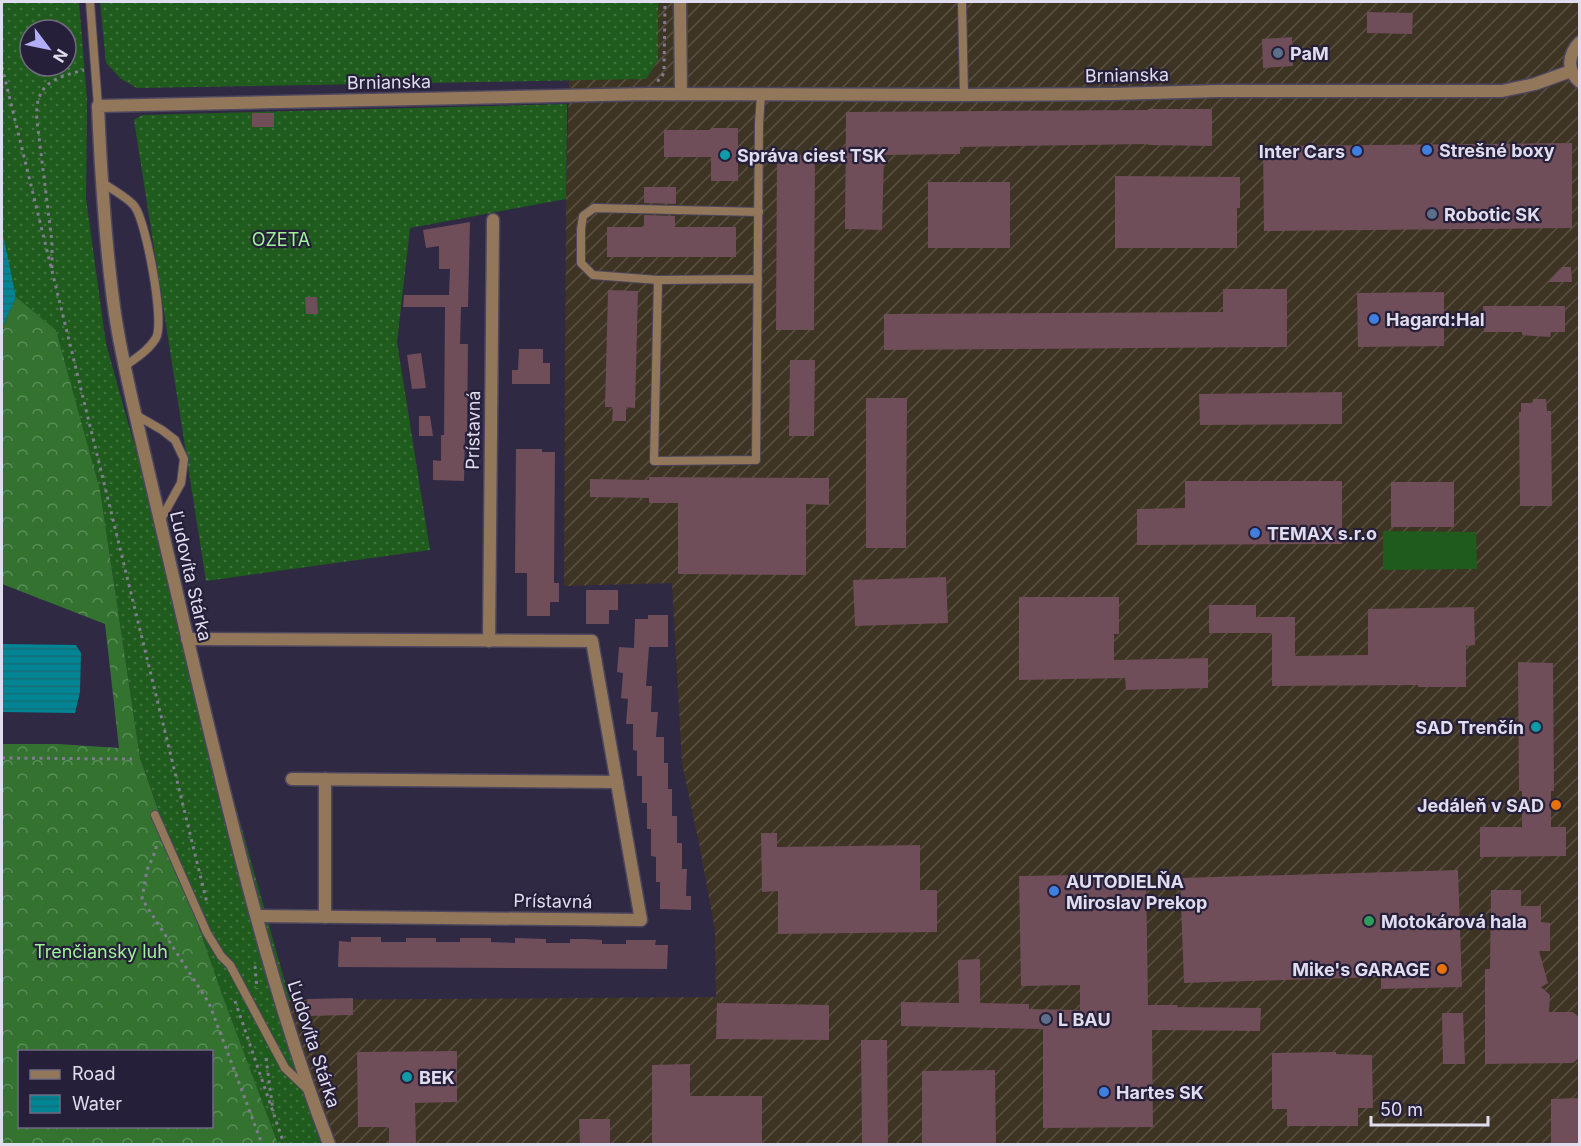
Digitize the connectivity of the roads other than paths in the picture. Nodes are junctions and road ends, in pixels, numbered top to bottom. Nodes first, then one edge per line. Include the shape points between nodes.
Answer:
1 (90, 2) edge
2 (680, 2) edge
3 (962, 2) edge
4 (1580, 42) edge
5 (1571, 71) junction
6 (1580, 82) edge
7 (681, 94) junction
8 (761, 95) junction
9 (964, 95) junction
10 (98, 106) junction
11 (102, 182) junction
12 (759, 212) junction
13 (493, 220) dead end
14 (758, 279) junction
15 (658, 280) junction
16 (125, 366) junction
17 (136, 415) junction
18 (160, 523) junction
19 (187, 639) junction
20 (489, 641) junction
21 (292, 778) dead end
22 (325, 779) junction
23 (617, 782) junction
24 (155, 814) dead end
25 (256, 916) junction
26 (325, 916) junction
27 (308, 1090) junction
28 (329, 1144) edge

1 - 10 lane, Ľudovíta Stárka
2 - 7 street
3 - 9 lane
4 - 5 street via 1569,59
5 - 6 street
5 - 9 street, Brnianska via 1502,91
7 - 8 street, Brnianska
7 - 10 street, Brnianska
8 - 9 street, Brnianska
8 - 12 lane
10 - 11 street, Ľudovíta Stárka
11 - 16 street, Ľudovíta Stárka via 110,278
11 - 16 lane via 135,205 143,223 158,307 157,336
12 - 14 lane
12 - 15 lane via 594,208 584,216 581,263 593,275
13 - 20 street, Prístavná
14 - 15 lane
14 - 15 lane via 756,460 654,461
16 - 17 street, Ľudovíta Stárka
17 - 18 street, Ľudovíta Stárka
17 - 18 lane via 175,440 184,459 181,483
18 - 19 street, Ľudovíta Stárka
19 - 20 street, Prístavná
19 - 25 street, Ľudovíta Stárka
20 - 23 street, Prístavná via 592,641
21 - 22 street
22 - 23 street
22 - 26 street
23 - 26 street, Prístavná via 641,920
24 - 27 lane via 207,933 230,965 285,1068
25 - 26 street, Prístavná
25 - 27 street, Ľudovíta Stárka
27 - 28 street, Ľudovíta Stárka

